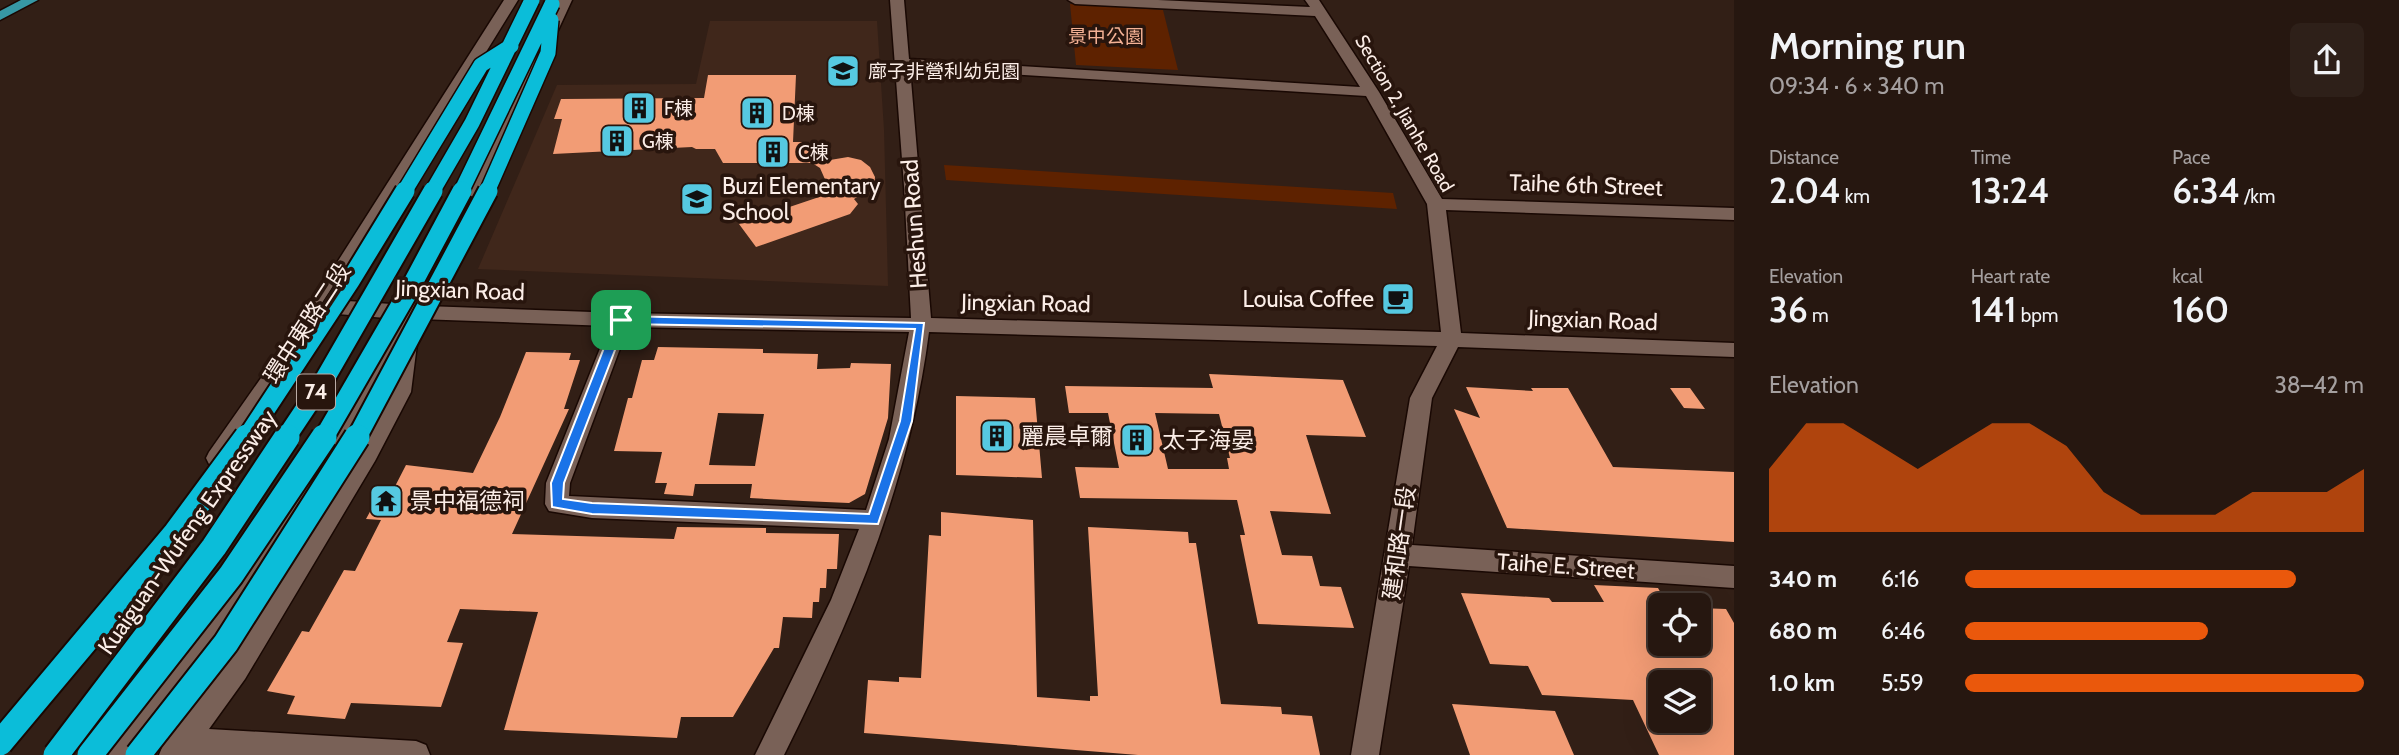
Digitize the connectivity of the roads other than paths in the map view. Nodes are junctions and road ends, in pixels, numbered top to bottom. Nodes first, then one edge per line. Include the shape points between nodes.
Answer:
1 (31, 0) edge
2 (511, 0) edge
3 (897, 0) edge
4 (1075, 0) edge
5 (550, 1) edge
6 (1316, 6) edge
7 (7, 9) edge
8 (0, 16) edge
9 (511, 46) junction
10 (902, 63) junction
11 (1371, 92) junction
12 (1436, 204) junction
13 (1734, 214) edge
14 (317, 306) junction
15 (412, 313) junction
16 (621, 320) junction
17 (921, 325) junction
18 (1452, 338) junction
19 (1734, 350) edge
20 (874, 520) junction
21 (1398, 555) junction
22 (1734, 577) edge
23 (0, 726) edge
24 (0, 743) edge
25 (178, 748) edge
26 (56, 755) edge
27 (90, 755) edge
28 (113, 755) edge
29 (138, 755) edge
30 (416, 755) edge
31 (769, 755) edge
32 (1365, 755) edge

1 - 7 main road
2 - 14 street, 環中東路二段
3 - 10 street, Heshun Road
4 - 6 street
5 - 9 highway, Kuaiguan-Wufeng Expressway / 74, bridge
5 - 15 street via 499,141
5 - 27 highway, 74, bridge via 493,130 366,369 245,557
5 - 29 highway, bridge via 548,53 491,184 358,435 226,643
6 - 11 street, Section 2, Jianhe Road
7 - 8 main road
9 - 24 highway, bridge via 481,65 350,281 240,448 176,533
9 - 26 highway, Kuaiguan-Wufeng Expressway / 74, bridge via 391,267 268,468 207,558
10 - 11 street
10 - 17 street, Heshun Road
11 - 12 street, Section 2, Jianhe Road
12 - 13 street, Taihe 6th Street
12 - 18 street, Section 2, Jianhe Road
14 - 15 street, Jingxian Road
14 - 23 street, 環中東路二段 via 197,489 87,627
15 - 16 street, Jingxian Road
15 - 25 street via 400,392 367,455 235,670
15 - 28 street via 285,523
16 - 17 street, Jingxian Road
16 - 20 street via 558,483 557,504
17 - 18 street, Jingxian Road
17 - 20 street, Heshun Road via 906,421
18 - 19 street, Jingxian Road
18 - 21 street, 建和路一段 via 1420,398
20 - 31 street, Heshun Road via 820,656
21 - 22 street, Taihe E. Street
21 - 32 street, 建和路一段
25 - 30 street

